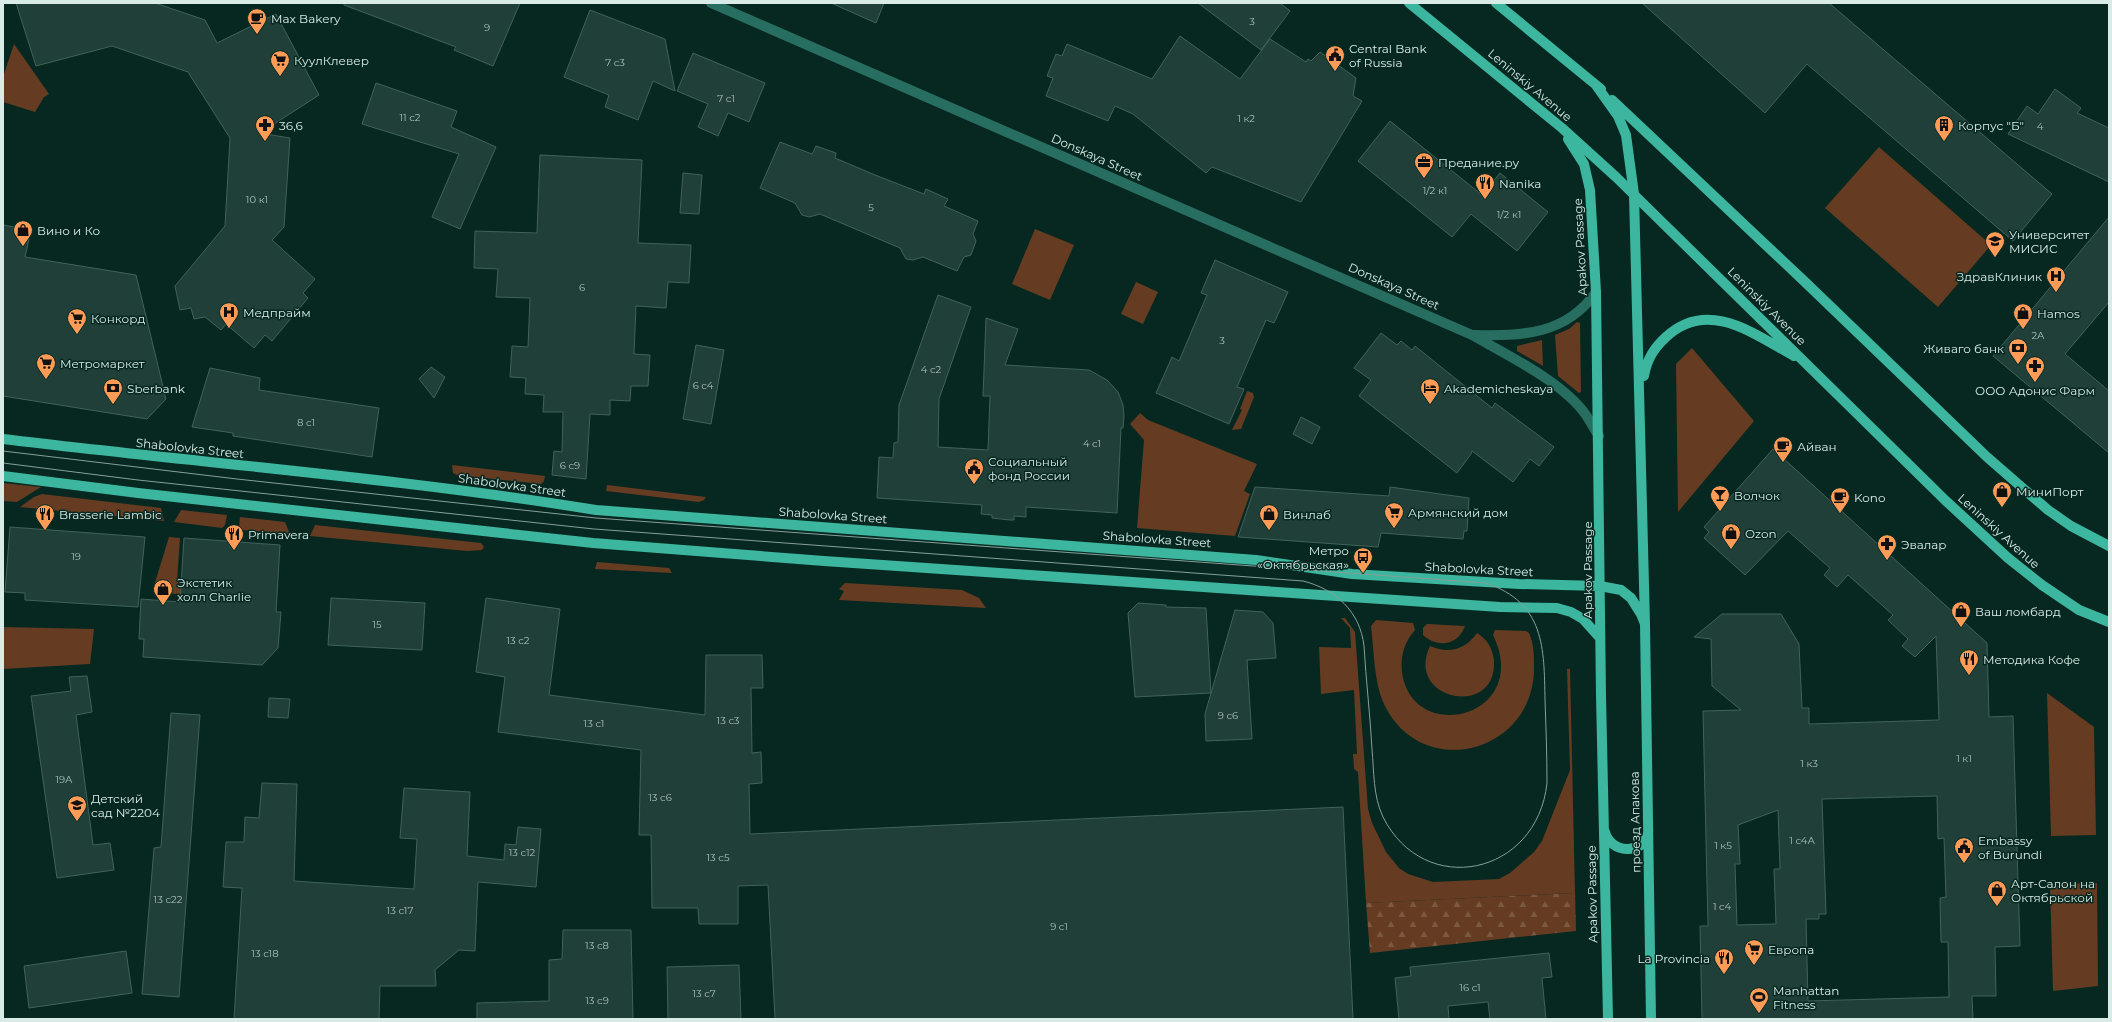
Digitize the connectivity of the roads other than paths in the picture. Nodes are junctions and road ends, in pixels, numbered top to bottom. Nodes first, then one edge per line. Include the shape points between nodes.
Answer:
1 (711, 3) edge
2 (1409, 3) edge
3 (1496, 3) edge
4 (1596, 85) junction
5 (1562, 128) junction
6 (1634, 194) junction
7 (1596, 292) junction
8 (1472, 335) junction
9 (1806, 363) junction
10 (1640, 399) junction
11 (1599, 436) junction
12 (3, 438) edge
13 (3, 476) edge
14 (2109, 546) edge
15 (1600, 586) junction
16 (2109, 622) edge
17 (1645, 624) junction
18 (1600, 638) junction
19 (1648, 827) junction
20 (1604, 828) junction
21 (1608, 1019) edge
22 (1651, 1019) edge

1 - 8 street, Donskaya Street
2 - 5 main road, Leninskiy Avenue
3 - 4 main road
4 - 6 main road via 1618,116 1626,135
4 - 14 main road via 1794,271 1986,458 2048,510 2071,526
5 - 6 main road, Leninskiy Avenue
5 - 7 main road, Apakov Passage via 1584,164 1590,190
6 - 9 main road, Leninskiy Avenue
6 - 10 main road
7 - 8 street, Donskaya Street via 1586,306 1574,315 1537,332
7 - 11 main road, Apakov Passage
8 - 11 street, Donskaya Street via 1527,367 1570,398 1585,414
9 - 10 main road via 1729,322 1698,320 1683,324 1655,347 1646,364
9 - 16 main road, Leninskiy Avenue via 1946,501 2008,558 2079,610
10 - 17 main road, проезд Апакова
11 - 15 main road, Apakov Passage
12 - 15 main road, Shabolovka Street via 147,457 512,496 596,510 1256,560 1352,574
13 - 18 main road via 601,544 824,562 1382,600 1557,608 1583,619
15 - 17 main road, Shabolovka Street via 1621,590 1631,598
15 - 18 main road, Apakov Passage
17 - 19 main road, проезд Апакова
18 - 20 main road, Apakov Passage
19 - 20 main road via 1647,836 1642,843 1626,850 1611,844
19 - 22 main road, проезд Апакова
20 - 21 main road, Apakov Passage

